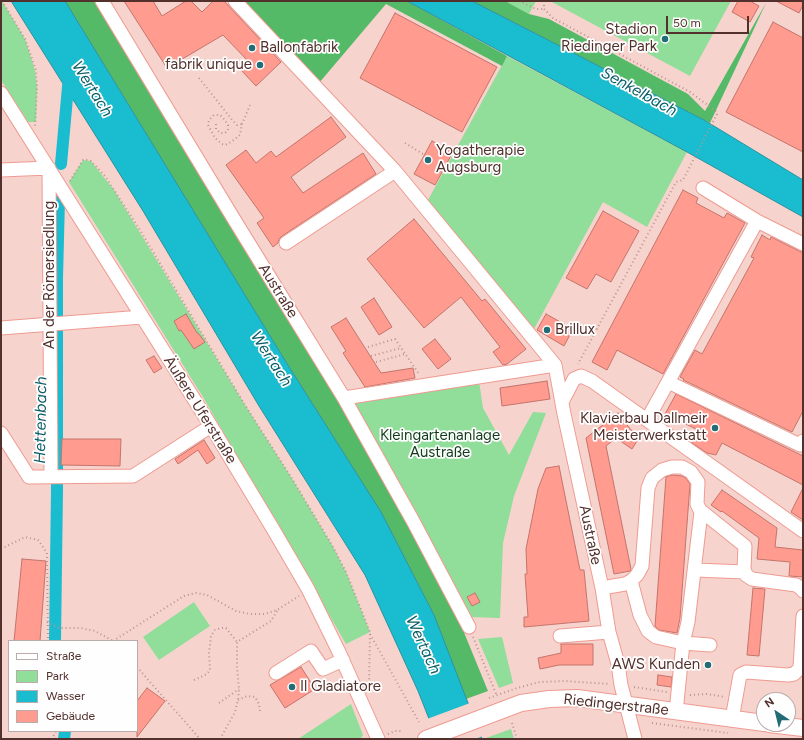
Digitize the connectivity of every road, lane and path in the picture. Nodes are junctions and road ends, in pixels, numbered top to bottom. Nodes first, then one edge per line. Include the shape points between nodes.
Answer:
1 (2, 1) edge
2 (102, 1) edge
3 (235, 1) edge
4 (520, 1) edge
5 (544, 1) edge
6 (544, 9) junction
7 (198, 78) dead end
8 (1, 93) edge
9 (251, 103) dead end
10 (216, 124) dead end
11 (242, 124) junction
12 (237, 125) junction
13 (241, 131) junction
14 (34, 144) junction
15 (405, 144) dead end
16 (423, 154) dead end
17 (49, 168) junction
18 (1, 170) edge
19 (395, 171) junction
20 (703, 188) dead end
21 (64, 190) junction
22 (757, 221) junction
23 (286, 243) dead end
24 (803, 244) edge
25 (142, 317) junction
26 (50, 324) junction
27 (1, 328) edge
28 (368, 347) dead end
29 (401, 348) junction
30 (405, 354) junction
31 (371, 356) dead end
32 (376, 362) dead end
33 (555, 365) junction
34 (574, 379) junction
35 (668, 382) junction
36 (426, 385) junction
37 (344, 398) junction
38 (562, 402) junction
39 (647, 420) junction
40 (211, 426) junction
41 (1, 433) edge
42 (803, 441) edge
43 (178, 444) dead end
44 (51, 477) junction
45 (701, 512) junction
46 (803, 531) edge
47 (1, 549) edge
48 (695, 570) junction
49 (745, 572) junction
50 (631, 581) junction
51 (602, 588) junction
52 (308, 589) junction
53 (803, 592) edge
54 (277, 610) junction
55 (803, 616) edge
56 (47, 622) junction
57 (469, 627) joint
58 (370, 632) junction
59 (609, 632) junction
60 (560, 636) dead end
61 (48, 640) edge
62 (111, 640) edge
63 (115, 640) edge
64 (237, 642) junction
65 (683, 643) junction
66 (710, 645) dead end
67 (343, 660) junction
68 (138, 668) edge
69 (276, 673) dead end
70 (194, 680) dead end
71 (239, 689) junction
72 (238, 700) junction
73 (361, 701) junction
74 (219, 703) dead end
75 (626, 705) junction
76 (499, 711) junction
77 (260, 712) dead end
78 (676, 712) junction
79 (732, 719) junction
80 (418, 722) dead end
81 (756, 722) edge
82 (512, 723) dead end
83 (200, 739) edge
84 (220, 739) edge
85 (378, 739) edge
86 (426, 739) edge
87 (517, 739) edge
88 (635, 739) edge

1 - 14 path via 25,39 36,70
2 - 37 street, Austraße
3 - 19 street, Austraße
4 - 6 path via 536,9
5 - 6 path
6 - 34 path via 553,18 690,92 717,112 683,180 676,182 576,369
7 - 12 path
8 - 14 street, Äußere Uferstraße
9 - 11 path
10 - 13 path via 216,129 222,134 228,131 220,115 214,115 208,120 208,125 218,142 225,145 240,135
11 - 12 path
11 - 13 path
12 - 13 path
14 - 17 street, Äußere Uferstraße
15 - 16 path
17 - 18 street
17 - 21 street, Äußere Uferstraße
17 - 26 street, An der Römersiedlung
19 - 23 street
19 - 33 street, Austraße
20 - 22 street
21 - 25 street, Äußere Uferstraße
21 - 58 path via 83,160 87,160 98,168 114,190 332,545 346,572
22 - 24 street
22 - 35 street
25 - 26 street
25 - 40 street, Äußere Uferstraße
26 - 27 street
26 - 44 street, An der Römersiedlung
28 - 29 path via 395,339
29 - 30 path
29 - 31 path
30 - 32 path
30 - 36 path
33 - 36 street
33 - 38 street, Austraße
34 - 38 street
34 - 39 street via 581,376 592,381
35 - 39 street
35 - 42 street via 800,445
36 - 37 street
37 - 57 street, Austraße
38 - 51 street, Austraße
39 - 46 street
40 - 43 street
40 - 44 street via 133,476
40 - 52 street, Äußere Uferstraße
41 - 44 street via 29,477
45 - 48 street
45 - 49 street via 745,546
45 - 50 street via 697,504 698,482 691,472 682,467 672,467 662,470 652,478 648,488 642,566
47 - 56 path via 25,537 38,540 43,545 47,553
48 - 49 street
48 - 65 street
49 - 53 street via 752,579 796,585
50 - 51 street
50 - 65 street via 640,615 648,631 656,636
51 - 59 street, Austraße
52 - 54 path
52 - 67 street, Äußere Uferstraße
54 - 63 path via 265,614 250,614 236,611 208,595 196,593 184,596
54 - 64 path via 271,621
55 - 79 street via 800,668 794,674 788,675 746,672 740,675
56 - 61 path
56 - 62 path via 59,628 95,631
57 - 76 path
58 - 73 path via 368,692
58 - 80 path
59 - 60 street
59 - 75 street, Austraße
64 - 70 path via 226,628 215,630 211,636 208,653 210,670
64 - 71 path
65 - 66 street
65 - 78 street
67 - 69 street via 323,669 311,651
67 - 73 street, Äußere Uferstraße
68 - 83 path
71 - 72 path
71 - 74 path
72 - 77 path via 247,696 255,697
72 - 84 path via 235,712
73 - 85 street, Äußere Uferstraße
75 - 76 main road, Riedingerstraße via 577,698 549,699 521,703
75 - 78 main road, Riedingerstraße
75 - 88 street, Austraße
76 - 86 main road, Riedingerstraße
78 - 79 main road, Riedingerstraße
79 - 81 main road, Riedingerstraße
82 - 87 path

